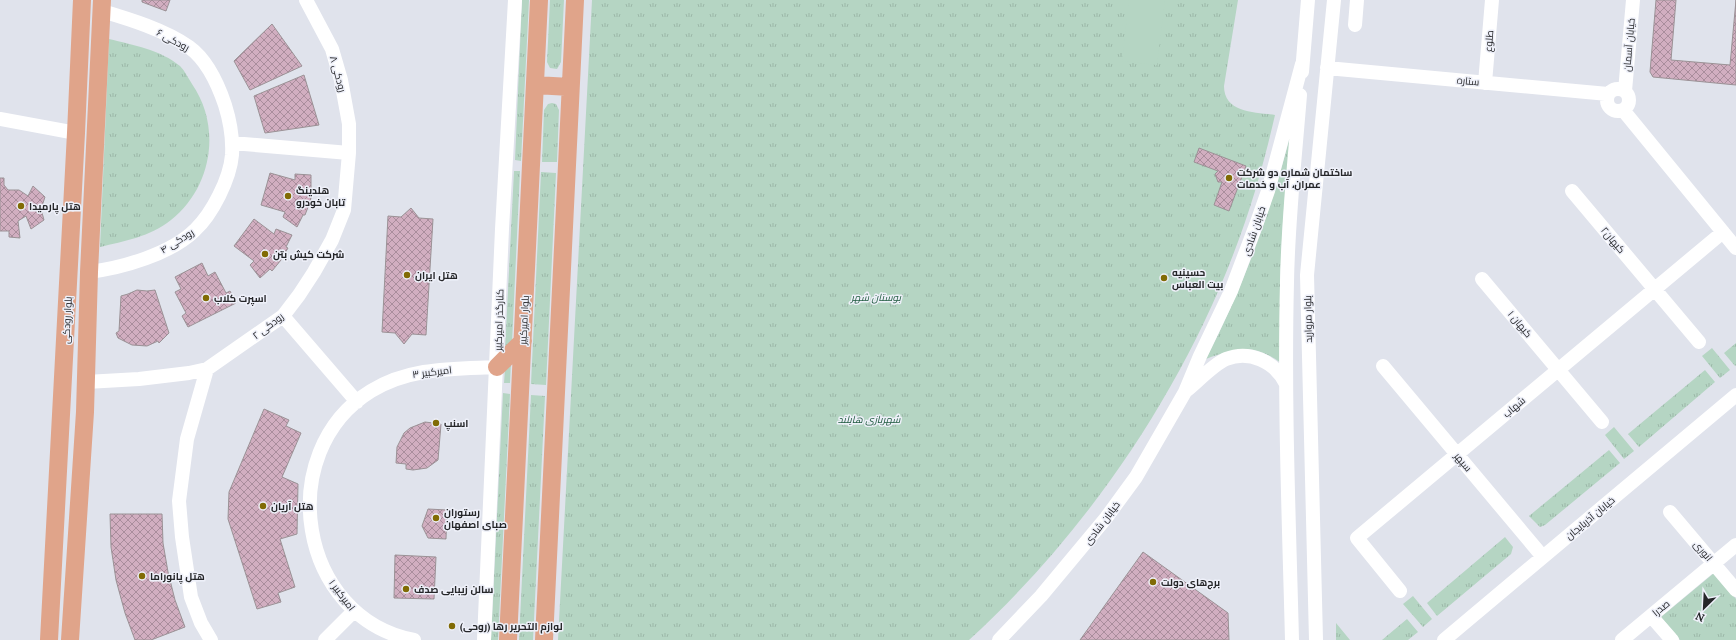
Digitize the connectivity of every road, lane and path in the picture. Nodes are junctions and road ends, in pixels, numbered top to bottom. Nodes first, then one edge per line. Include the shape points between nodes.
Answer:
1 (82, 0) edge
2 (306, 0) edge
3 (515, 0) edge
4 (539, 0) edge
5 (575, 0) edge
6 (1308, 0) edge
7 (1334, 0) edge
8 (1357, 0) edge
9 (1492, 0) edge
10 (1633, 0) edge
11 (102, 6) edge
12 (1355, 25) dead end
13 (1302, 64) junction
14 (1328, 68) junction
15 (1485, 83) junction
16 (535, 85) junction
17 (570, 87) junction
18 (1625, 91) junction
19 (1608, 94) junction
20 (1623, 110) junction
21 (0, 118) edge
22 (76, 133) junction
23 (232, 143) junction
24 (349, 154) junction
25 (1572, 191) dead end
26 (1722, 232) junction
27 (1736, 248) edge
28 (89, 272) junction
29 (1482, 279) dead end
30 (1654, 289) junction
31 (283, 316) junction
32 (522, 342) junction
33 (1699, 342) dead end
34 (1383, 366) dead end
35 (497, 367) junction
36 (207, 369) junction
37 (1558, 370) junction
38 (86, 382) junction
39 (1286, 384) junction
40 (1185, 392) junction
41 (1736, 395) edge
42 (357, 402) junction
43 (1602, 422) dead end
44 (1457, 454) junction
45 (1670, 512) dead end
46 (310, 515) joint
47 (1736, 545) edge
48 (1290, 553) junction
49 (1314, 553) junction
50 (1543, 557) junction
51 (1714, 563) junction
52 (1736, 590) edge
53 (1400, 591) dead end
54 (354, 612) junction
55 (1651, 616) junction
56 (1004, 637) edge
57 (49, 640) edge
58 (70, 640) edge
59 (211, 640) edge
60 (325, 640) edge
61 (414, 640) edge
62 (484, 640) edge
63 (508, 640) edge
64 (544, 640) edge
65 (1292, 640) edge
66 (1316, 640) edge
67 (1444, 640) edge
68 (1622, 640) edge
69 (1672, 640) edge

1 - 22 main road, بلوار رودکی
2 - 24 street, رودکی ۸ via 332,49 341,80 349,124
3 - 35 street, کنارگذر امیرکبیر
4 - 16 main road, بلوار امیرکبیر
5 - 17 main road
6 - 13 street, بلوار مروارید
7 - 14 street, بلوار مروارید
8 - 12 street
9 - 15 street, طلوع
10 - 18 street, خیابان آسمان
11 - 23 street, رودکی ۶ via 189,47 207,66 220,91 229,119
11 - 28 main road, بلوار رودکی
13 - 39 street, بلوار مروارید via 1288,244
13 - 40 street, خیابان شادی via 1268,191 1256,225 1231,292
14 - 15 street, ستاره
14 - 49 street, بلوار مروارید via 1307,275
15 - 19 street, ستاره
16 - 17 main road
16 - 32 main road, بلوار امیرکبیر
17 - 64 main road
18 - 19 street via 1617,88
18 - 20 street via 1629,102
19 - 20 street via 1606,102 1609,107 1613,110
20 - 26 street
21 - 22 street
22 - 57 main road, بلوار رودکی
23 - 24 street
23 - 28 street, رودکی ۴ via 232,157 223,187 210,212 195,231 174,245 132,263
24 - 31 street, رودکی ۲ via 344,210 332,240 314,272
25 - 30 street, کیهان۲
26 - 27 street
26 - 30 street, شهاب
28 - 38 main road, بلوار رودکی
29 - 37 street, کیهان ۱
30 - 33 street, کیهان۲
30 - 37 street, شهاب
31 - 36 street, رودکی ۲
31 - 42 street
32 - 35 main road
32 - 63 main road, بلوار امیرکبیر
34 - 44 street, سپهر
35 - 42 street, امیرکبیر ۳ via 418,372 386,383 370,391
35 - 62 street, کنارگذر امیرکبیر
36 - 38 street, رودکی ۲ via 139,379
36 - 59 street via 187,439 179,501 191,597
37 - 43 street, کیهان ۱
37 - 44 street, شهاب
38 - 58 main road, بلوار رودکی
39 - 40 street, خیابان شادی via 1276,369 1267,362 1257,358 1235,356 1216,366
39 - 48 street, بلوار مروارید
40 - 56 street, خیابان شادی via 1136,477 1106,518 1065,569
41 - 50 street, خیابان آذربایجان
42 - 46 street, امیرکبیر ۳ via 335,425 320,453 311,484
44 - 50 street, سپهر
44 - 53 street, شهاب via 1357,538
45 - 51 street, انوری
46 - 54 street, امیرکبیر ۱ via 318,554 327,574
47 - 51 street, صدرا
48 - 49 street via 1293,545 1302,541 1310,544
48 - 65 street, بلوار مروارید
49 - 66 street, بلوار مروارید
50 - 67 street, خیابان آذربایجان
51 - 52 street, انوری
51 - 55 street, صدرا
54 - 60 street
54 - 61 street, امیرکبیر ۱ via 388,633
55 - 68 street, صدرا
55 - 69 street

